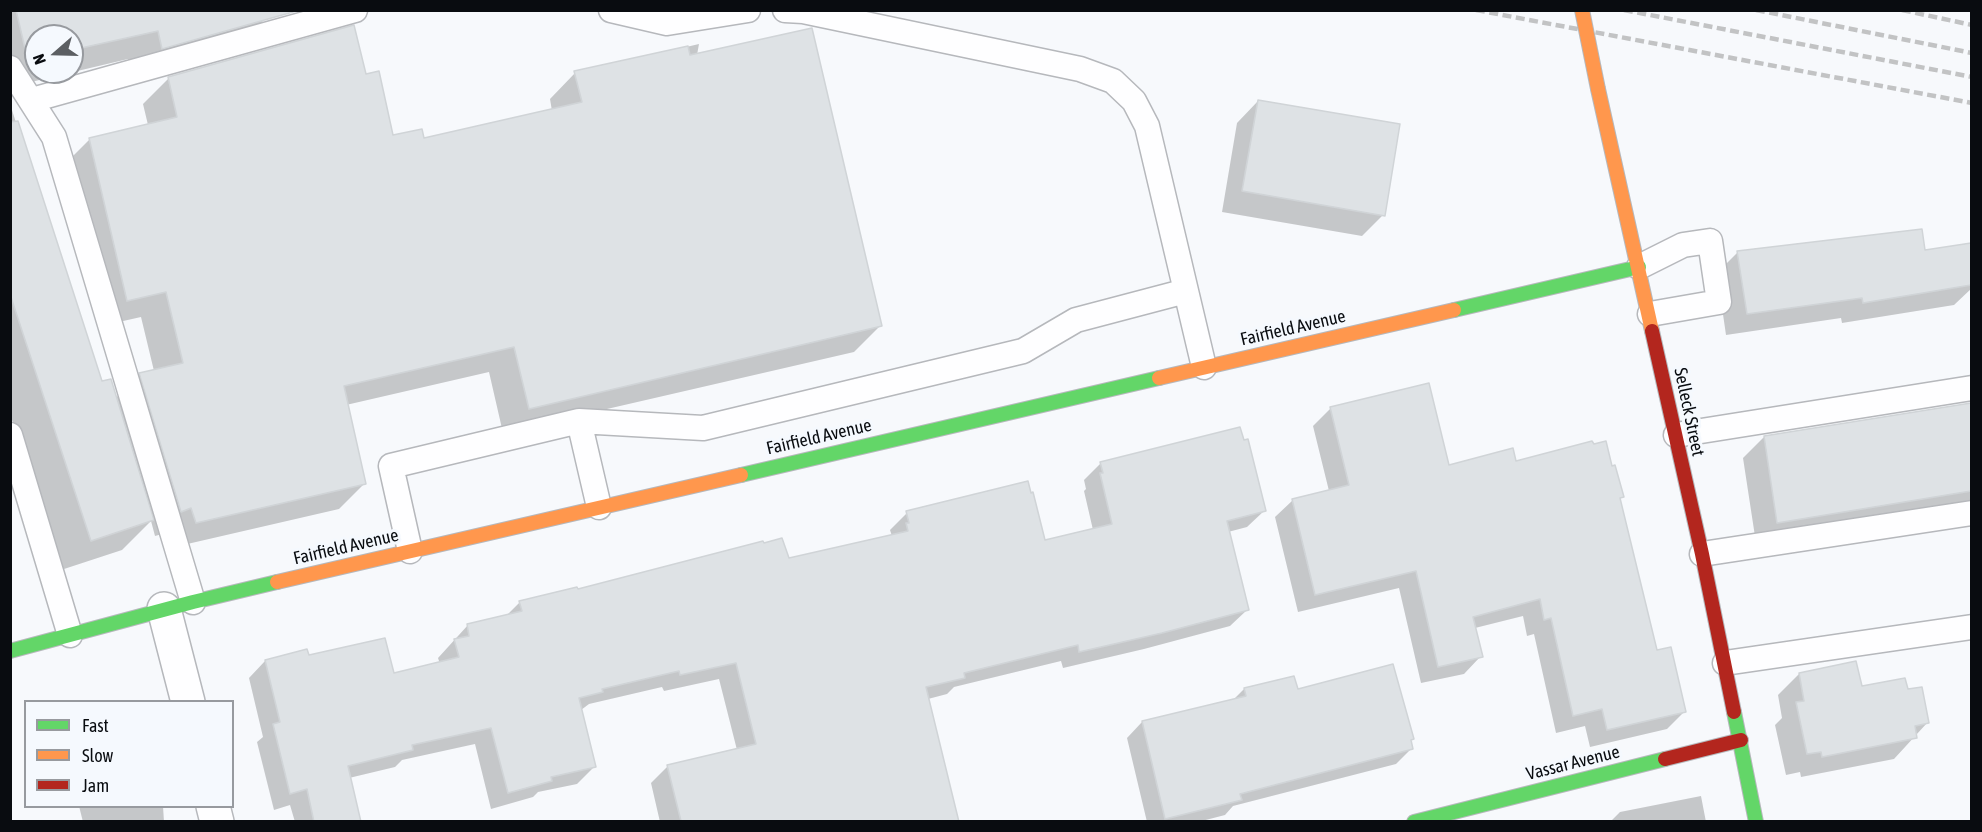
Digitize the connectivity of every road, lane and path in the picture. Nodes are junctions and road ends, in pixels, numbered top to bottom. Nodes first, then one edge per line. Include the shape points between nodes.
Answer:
1 (355, 10) edge
2 (611, 10) edge
3 (748, 10) edge
4 (785, 10) edge
5 (1582, 10) edge
6 (10, 68) edge
7 (32, 100) junction
8 (1639, 267) junction
9 (1186, 291) junction
10 (1650, 314) junction
11 (1204, 366) junction
12 (1971, 388) edge
13 (579, 421) junction
14 (10, 435) edge
15 (1676, 435) junction
16 (599, 507) junction
17 (1971, 513) edge
18 (411, 551) junction
19 (1702, 554) junction
20 (179, 605) junction
21 (1971, 627) edge
22 (70, 635) junction
23 (10, 651) edge
24 (1725, 663) junction
25 (188, 700) edge
26 (1741, 740) junction
27 (1413, 822) edge
28 (1756, 822) edge

1 - 7 lane
2 - 3 lane via 667,23
4 - 9 lane via 1080,69 1113,81 1134,101 1147,126
5 - 8 main road, Selleck Street, bridge
6 - 7 lane
7 - 20 lane via 54,137
8 - 10 main road, Selleck Street
8 - 10 lane via 1683,245 1710,241 1719,302
8 - 11 main road, Fairfield Avenue
9 - 11 lane
9 - 13 lane via 1076,320 1023,351 703,428
10 - 15 main road, Selleck Street
11 - 16 main road, Fairfield Avenue
12 - 15 lane
13 - 16 lane
13 - 18 lane via 391,466
14 - 22 lane
15 - 19 main road, Selleck Street
16 - 18 main road, Fairfield Avenue
17 - 19 lane
18 - 20 main road, Fairfield Avenue
19 - 24 main road, Selleck Street
20 - 22 main road, Fairfield Avenue
20 - 25 street
21 - 24 lane
22 - 23 main road, Fairfield Avenue
24 - 26 main road, Selleck Street
26 - 27 main road, Vassar Avenue
26 - 28 main road, Selleck Street

